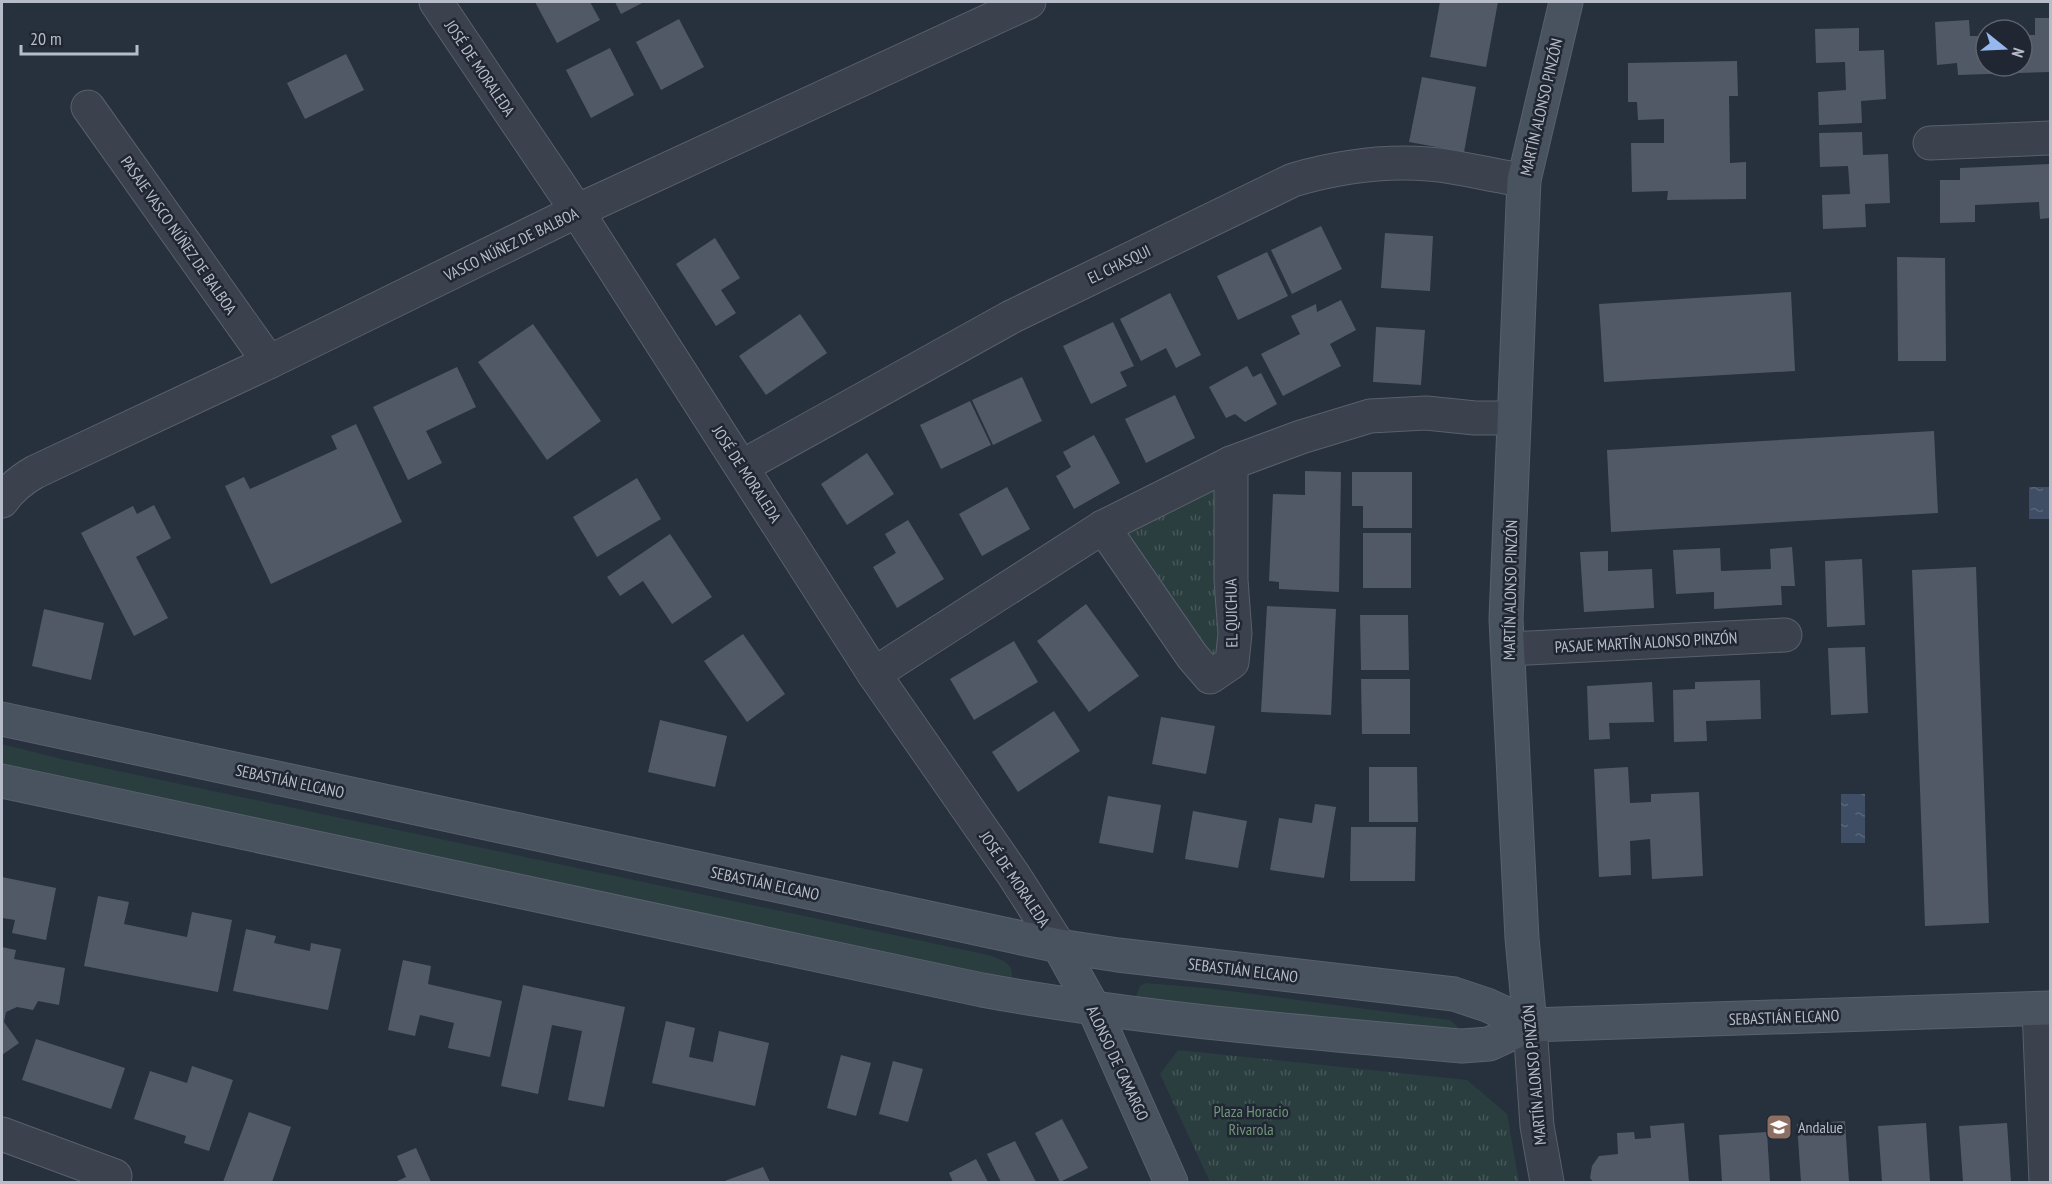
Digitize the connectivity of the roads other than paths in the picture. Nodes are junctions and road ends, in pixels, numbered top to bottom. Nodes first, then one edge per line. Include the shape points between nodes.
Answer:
1 (436, 2) edge
2 (1029, 2) edge
3 (1566, 2) edge
4 (981, 12) edge
5 (88, 107) dead end
6 (2050, 138) edge
7 (1930, 143) dead end
8 (1524, 180) junction
9 (577, 211) junction
10 (269, 362) junction
11 (1514, 418) junction
12 (1231, 463) junction
13 (742, 466) junction
14 (2, 501) edge
15 (1103, 527) junction
16 (1785, 635) dead end
17 (1508, 649) junction
18 (874, 674) junction
19 (2, 719) edge
20 (2, 781) edge
21 (1059, 946) junction
22 (2044, 1008) edge
23 (1094, 1009) junction
24 (1530, 1025) junction
25 (2, 1134) edge
26 (115, 1176) dead end
27 (1172, 1182) edge
28 (1546, 1182) edge
29 (2046, 1182) edge

1 - 9 street, JOSÉ DE MORALEDA
2 - 4 street, VASCO NÚÑEZ DE BALBOA
3 - 8 street, MARTÍN ALONSO PINZÓN
4 - 9 street, VASCO NÚÑEZ DE BALBOA
5 - 10 street, PASAJE VASCO NÚÑEZ DE BALBOA
6 - 7 street
8 - 11 street, MARTÍN ALONSO PINZÓN
8 - 13 street, EL CHASQUI via 1417,163 1322,171 1293,180 1011,317
9 - 10 street, VASCO NÚÑEZ DE BALBOA
9 - 13 street, JOSÉ DE MORALEDA
10 - 14 street, VASCO NÚÑEZ DE BALBOA via 35,472 15,485
11 - 12 street via 1426,412 1370,416
11 - 17 street, MARTÍN ALONSO PINZÓN
12 - 15 street
12 - 15 street, EL QUICHUA via 1235,634 1232,662 1210,676
13 - 18 street, JOSÉ DE MORALEDA
15 - 18 street
16 - 17 street, PASAJE MARTÍN ALONSO PINZÓN
17 - 24 street, MARTÍN ALONSO PINZÓN
18 - 21 street, JOSÉ DE MORALEDA
19 - 21 street, SEBASTIÁN ELCANO
20 - 23 street, SEBASTIÁN ELCANO via 982,990
21 - 23 street, ALONSO DE CAMARGO
21 - 24 street, SEBASTIÁN ELCANO via 1454,994
22 - 24 street, SEBASTIÁN ELCANO
22 - 29 street, SEBASTIÁN ELCANO
23 - 24 street, SEBASTIÁN ELCANO via 1462,1046 1489,1044
23 - 27 street, ALONSO DE CAMARGO
24 - 28 street, MARTÍN ALONSO PINZÓN via 1537,1126
25 - 26 street

